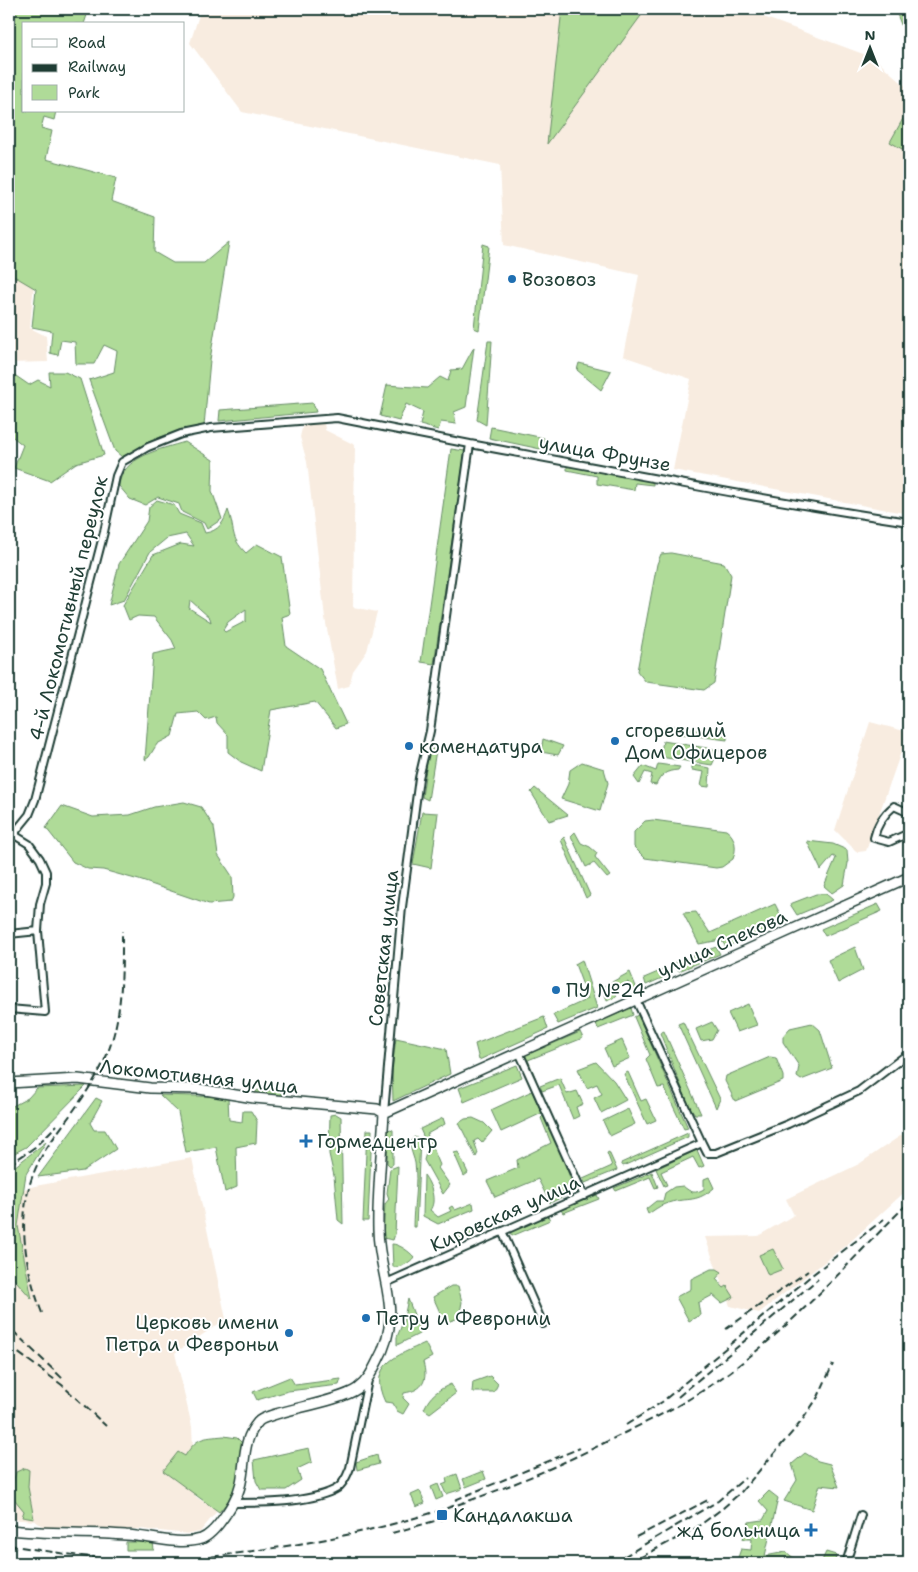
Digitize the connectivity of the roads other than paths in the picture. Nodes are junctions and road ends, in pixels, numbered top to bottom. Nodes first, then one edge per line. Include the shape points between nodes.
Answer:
1 (470, 444) junction
2 (122, 462) joint
3 (909, 522) edge
4 (909, 816) edge
5 (909, 833) edge
6 (16, 836) junction
7 (9, 839) edge
8 (909, 877) edge
9 (38, 931) junction
10 (9, 934) edge
11 (636, 1000) junction
12 (9, 1009) edge
13 (519, 1052) junction
14 (909, 1053) edge
15 (9, 1083) edge
16 (384, 1113) junction
17 (702, 1143) junction
18 (584, 1196) junction
19 (502, 1232) junction
20 (386, 1283) junction
21 (543, 1324) dead end
22 (368, 1379) junction
23 (233, 1503) junction
24 (861, 1515) dead end
25 (9, 1530) edge
26 (846, 1563) edge

1 - 2 street, улица Фрунзе via 337,418 211,428 181,434
1 - 3 street, улица Фрунзе via 774,502
1 - 16 street, Советская улица via 402,908
2 - 6 street, 4-й Локомотивный переулок via 35,800
4 - 5 street via 894,806 884,815 874,838 890,842
6 - 7 street
6 - 9 street via 29,844 46,872
8 - 11 main road, улица Спекова
9 - 10 street
9 - 12 street via 45,1012
11 - 13 main road, улица Спекова
11 - 17 street
13 - 16 main road, улица Спекова
13 - 18 street
14 - 17 street via 869,1085 788,1124 716,1153 707,1153
15 - 16 main road, Локомотивная улица via 78,1079 150,1088 199,1089 254,1098 377,1109
16 - 20 main road, Советская улица via 378,1228 379,1253
17 - 18 street, Кировская улица
18 - 19 street, Кировская улица
19 - 20 street, Кировская улица
19 - 21 street
20 - 22 main road via 391,1306 390,1324 382,1354
22 - 23 main road via 341,1398 260,1419 248,1435 242,1485
22 - 23 street via 350,1468 345,1480 335,1490 282,1502
23 - 25 main road via 203,1538 188,1541
24 - 26 street

